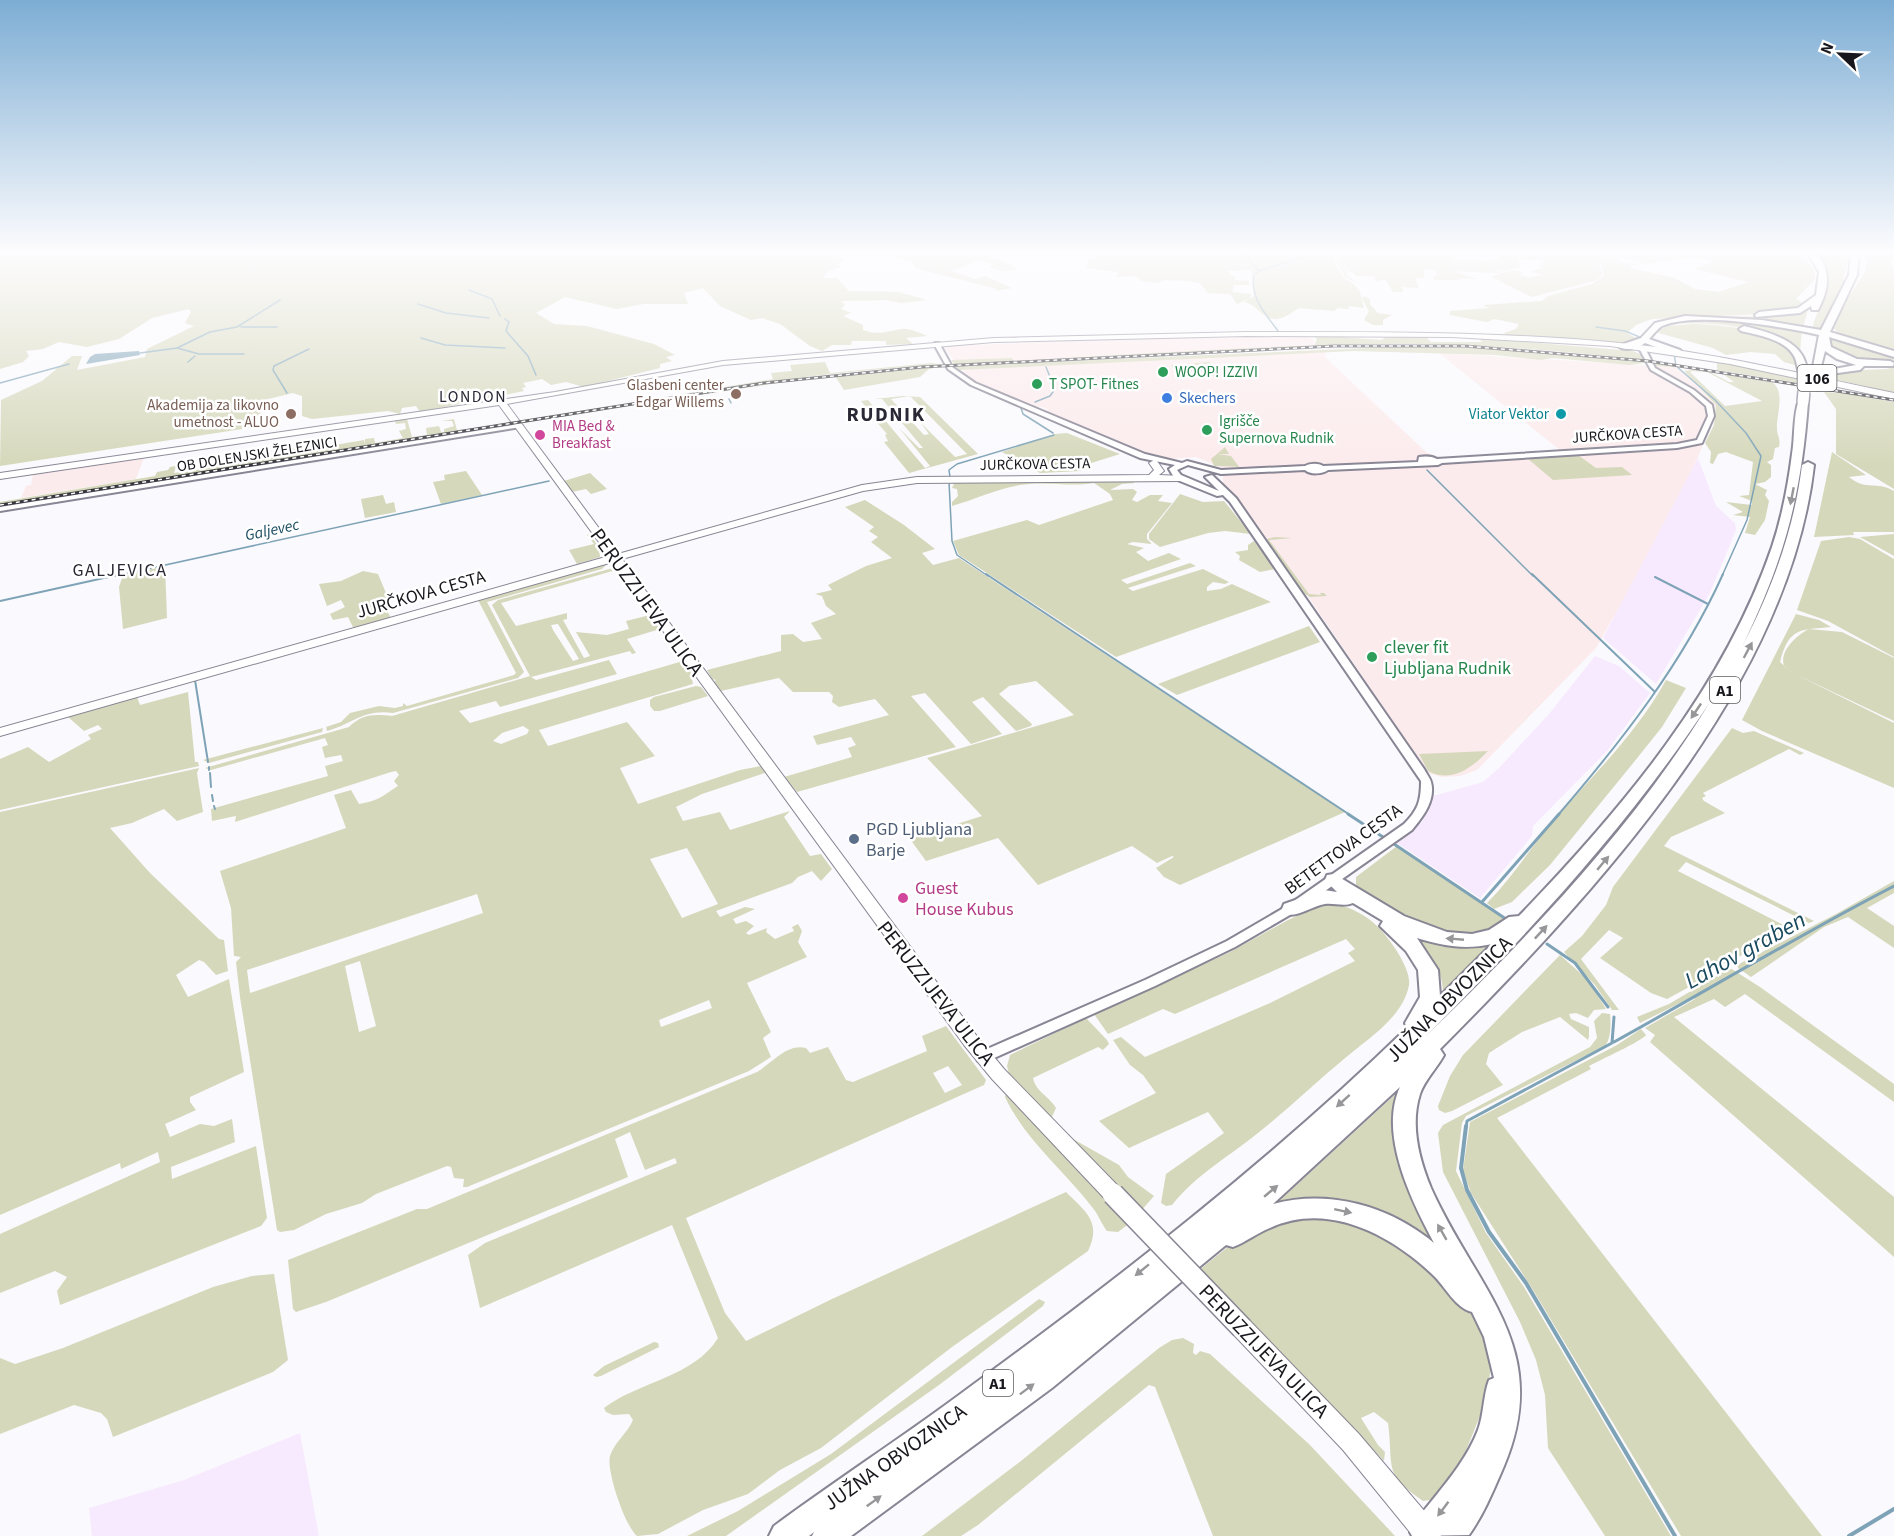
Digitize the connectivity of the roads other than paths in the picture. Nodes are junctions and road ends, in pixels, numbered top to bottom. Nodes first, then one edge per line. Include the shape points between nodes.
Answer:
1 (1663, 324) edge
2 (1684, 324) edge
3 (1695, 324) edge
4 (1770, 324) edge
5 (1810, 324) edge
6 (1829, 324) edge
7 (1824, 333) junction
8 (1577, 342) junction
9 (1645, 344) junction
10 (1623, 346) joint
11 (939, 348) junction
12 (1675, 353) joint
13 (1893, 360) edge
14 (1810, 370) junction
15 (1894, 396) edge
16 (501, 402) junction
17 (1807, 402) junction
18 (519, 426) junction
19 (1143, 456) junction
20 (1192, 462) junction
21 (1154, 463) junction
22 (1308, 469) junction
23 (1176, 471) junction
24 (1208, 474) junction
25 (0, 476) edge
26 (1153, 477) junction
27 (1194, 479) junction
28 (1219, 491) junction
29 (0, 509) edge
30 (614, 558) junction
31 (0, 732) edge
32 (1600, 840) junction
33 (1331, 882) junction
34 (1346, 899) junction
35 (1291, 909) junction
36 (1457, 1020) junction
37 (983, 1057) junction
38 (1386, 1062) junction
39 (1210, 1242) junction
40 (1444, 1532) edge
41 (784, 1536) edge
42 (827, 1536) edge

1 - 9 highway via 1651,327
2 - 9 highway via 1666,326
3 - 14 highway via 1743,329 1773,338 1791,347
4 - 13 highway via 1844,337
5 - 14 highway, JUŽNA OBVOZNICA / A1
6 - 7 highway, JUŽNA OBVOZNICA / A1
7 - 13 highway via 1826,348 1835,355 1861,362
7 - 14 highway, JUŽNA OBVOZNICA / A1
8 - 9 main road
8 - 10 main road
8 - 11 main road via 1321,333 1063,336
9 - 10 highway
9 - 12 highway
9 - 22 street, JURČKOVA CESTA via 1653,369 1689,388 1709,405 1711,416 1700,442 1437,461 1433,465 1422,462 1324,468 1320,472
11 - 16 main road via 914,346 723,363
11 - 19 street via 961,377
12 - 15 main road, 106
13 - 14 highway
14 - 17 highway, JUŽNA OBVOZNICA / A1, bridge
14 - 17 highway, JUŽNA OBVOZNICA / A1, bridge via 1813,389
16 - 18 main road, PERUZZIJEVA ULICA
16 - 25 main road
17 -> 32 highway, JUŽNA OBVOZNICA / A1 via 1789,510 1755,606 1702,703
36 -> 17 highway, JUŽNA OBVOZNICA / A1 via 1603,864 1686,754 1737,670 1768,612 1796,531 1808,472
18 - 29 street, OB DOLENJSKI ŽELEZNICI
18 - 30 main road, PERUZZIJEVA ULICA
19 - 20 street
19 - 21 street
19 - 23 street
20 - 23 street
20 - 24 street
21 - 23 street
21 - 26 main road via 1159,470
22 - 24 street
22 - 24 street
23 - 24 street
23 - 26 main road, JURČKOVA CESTA
23 - 27 street
23 - 28 street, BETETTOVA CESTA
24 - 27 street
24 - 28 street, BETETTOVA CESTA
26 - 30 main road, JURČKOVA CESTA via 924,480 853,491
27 - 28 street, BETETTOVA CESTA
28 - 33 street, BETETTOVA CESTA via 1234,504 1426,781 1426,798 1418,816
30 - 31 main road, JURČKOVA CESTA
30 - 37 main road, PERUZZIJEVA ULICA
32 -> 33 highway via 1581,854 1510,928 1481,939 1443,938 1413,929
32 - 38 highway, JUŽNA OBVOZNICA / A1 via 1489,962
33 - 34 highway via 1332,891
33 - 35 street, BETETTOVA CESTA
34 - 35 highway via 1324,897
34 - 38 highway via 1407,939 1425,961 1431,979 1432,992 1426,1010 1400,1038
35 - 37 street, BETETTOVA CESTA via 1231,944 1150,983
39 -> 36 highway, JUŽNA OBVOZNICA / A1 via 1321,1147
40 -> 36 highway via 1502,1435 1509,1400 1507,1369 1496,1331 1417,1184 1408,1155 1407,1103 1417,1076 1451,1037
37 - 40 main road, PERUZZIJEVA ULICA, bridge via 1351,1442
38 -> 41 highway, JUŽNA OBVOZNICA / A1 via 1259,1174 1068,1330
39 -> 40 highway via 1225,1242 1276,1212 1311,1208 1343,1211 1397,1232 1430,1254 1460,1285 1479,1314 1492,1345 1498,1380 1496,1412 1482,1452
42 -> 39 highway, JUŽNA OBVOZNICA / A1 via 1063,1362

